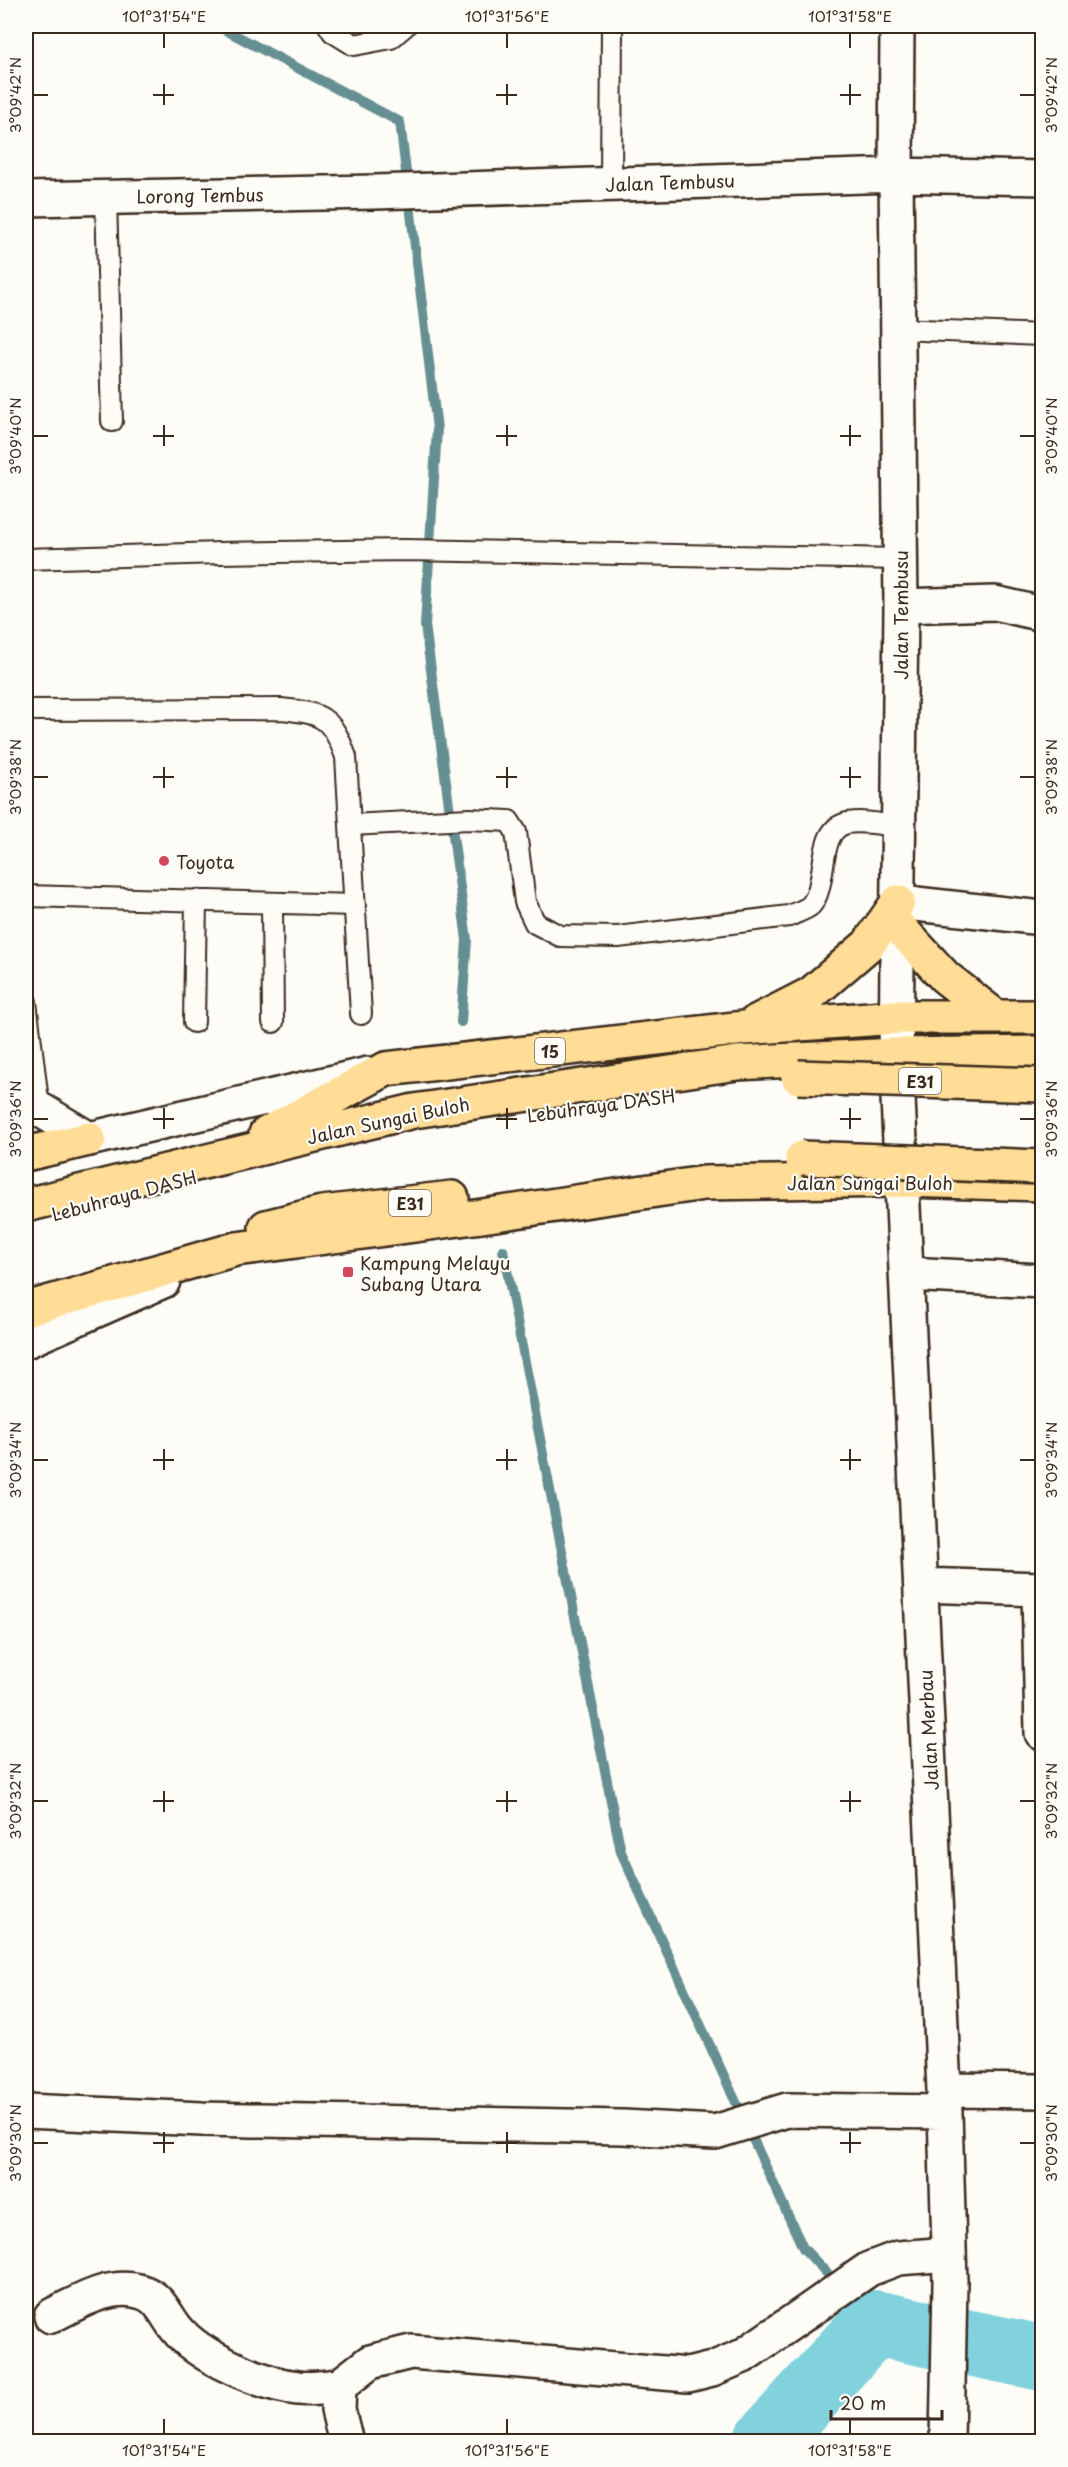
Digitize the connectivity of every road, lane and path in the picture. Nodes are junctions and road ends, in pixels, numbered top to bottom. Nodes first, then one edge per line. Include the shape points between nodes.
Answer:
1 (329, 26) edge
2 (405, 26) edge
3 (612, 26) edge
4 (897, 26) edge
5 (896, 175) junction
6 (1042, 178) edge
7 (611, 183) junction
8 (375, 192) joint
9 (106, 197) junction
10 (26, 199) edge
11 (898, 329) junction
12 (1042, 335) edge
13 (112, 421) dead end
14 (26, 559) edge
15 (901, 559) junction
16 (901, 606) junction
17 (1042, 614) edge
18 (26, 710) edge
19 (350, 825) junction
20 (899, 826) junction
21 (26, 896) edge
22 (196, 900) junction
23 (272, 904) junction
24 (355, 905) junction
25 (898, 914) junction
26 (1042, 918) edge
27 (26, 1002) edge
28 (361, 1014) dead end
29 (897, 1017) junction
30 (996, 1017) junction
31 (1042, 1017) edge
32 (194, 1022) dead end
33 (273, 1022) dead end
34 (744, 1028) junction
35 (1042, 1053) edge
36 (896, 1055) junction
37 (386, 1070) junction
38 (1042, 1085) edge
39 (32, 1111) edge
40 (89, 1139) junction
41 (26, 1154) edge
42 (225, 1157) junction
43 (1042, 1167) edge
44 (903, 1180) junction
45 (1042, 1184) edge
46 (26, 1205) edge
47 (26, 1221) edge
48 (236, 1249) junction
49 (907, 1274) junction
50 (1042, 1281) edge
51 (26, 1290) edge
52 (26, 1308) edge
53 (26, 1341) edge
54 (921, 1585) junction
55 (1041, 1589) edge
56 (1042, 1733) edge
57 (1042, 2091) edge
58 (945, 2101) junction
59 (26, 2111) edge
60 (949, 2267) junction
61 (51, 2316) dead end
62 (339, 2386) junction
63 (346, 2442) edge
64 (947, 2442) edge

1 - 2 lane via 354,45 391,38
3 - 7 lane
4 - 5 street, Jalan Tembusu
5 - 6 street, Jalan Tembusu
5 - 7 street, Jalan Tembusu
5 - 11 street, Jalan Tembusu
7 - 8 street, Jalan Tembusu
8 - 9 street, Lorong Tembus
9 - 10 street, Lorong Tembus
9 - 13 lane
11 - 12 lane
11 - 15 street, Jalan Tembusu
14 - 15 lane via 473,550
15 - 16 street, Jalan Tembusu
16 - 17 street via 995,603
16 - 20 street, Jalan Tembusu
18 - 19 lane via 306,712 326,720 338,735 346,757
19 - 20 lane via 469,819 509,821 516,832 525,902 535,923 560,936 618,937 789,916 809,907 818,892 828,840 835,829 851,822
19 - 24 lane
20 - 25 street, Jalan Tembusu
21 - 22 lane
22 - 23 lane
22 - 32 lane
23 - 24 lane
23 - 33 lane
24 - 28 lane
25 - 26 street
25 - 29 street, Jalan Tembusu
25 - 30 highway via 945,977
25 - 34 highway via 811,994
27 - 39 lane
29 - 30 highway, 15
29 - 34 highway, 15
29 - 36 street, Jalan Tembusu
30 - 31 highway, 15
34 - 37 highway, 15
35 - 36 highway, Jalan Sungai Buloh / 15
36 - 42 highway, Jalan Sungai Buloh / 15 via 737,1063 414,1111
36 - 44 street, Jalan Tembusu
37 - 40 street
37 - 42 highway, 15
38 - 47 highway, Lebuhraya DASH / E31, bridge via 798,1077 313,1146
39 - 40 street
40 - 41 highway
42 - 46 highway, Jalan Sungai Buloh / 15
43 - 51 highway, E31, bridge via 802,1158 322,1213
44 - 45 highway, Jalan Sungai Buloh
44 - 48 highway, Jalan Sungai Buloh via 704,1183
44 - 49 street, Jalan Merbau
48 - 52 highway, Jalan Sungai Buloh
48 - 53 street
49 - 50 street
49 - 54 street, Jalan Merbau
54 - 55 street
54 - 58 street, Jalan Merbau
55 - 56 street
57 - 58 street
58 - 59 street via 787,2110 715,2132
58 - 60 street, Jalan Merbau
60 - 62 street via 898,2258 869,2269 743,2356 688,2375 411,2352 370,2362
60 - 64 street, Jalan Merbau
61 - 62 street via 93,2295 122,2289 144,2292 163,2307 176,2330 205,2353 254,2378 299,2388
62 - 63 street via 338,2410

